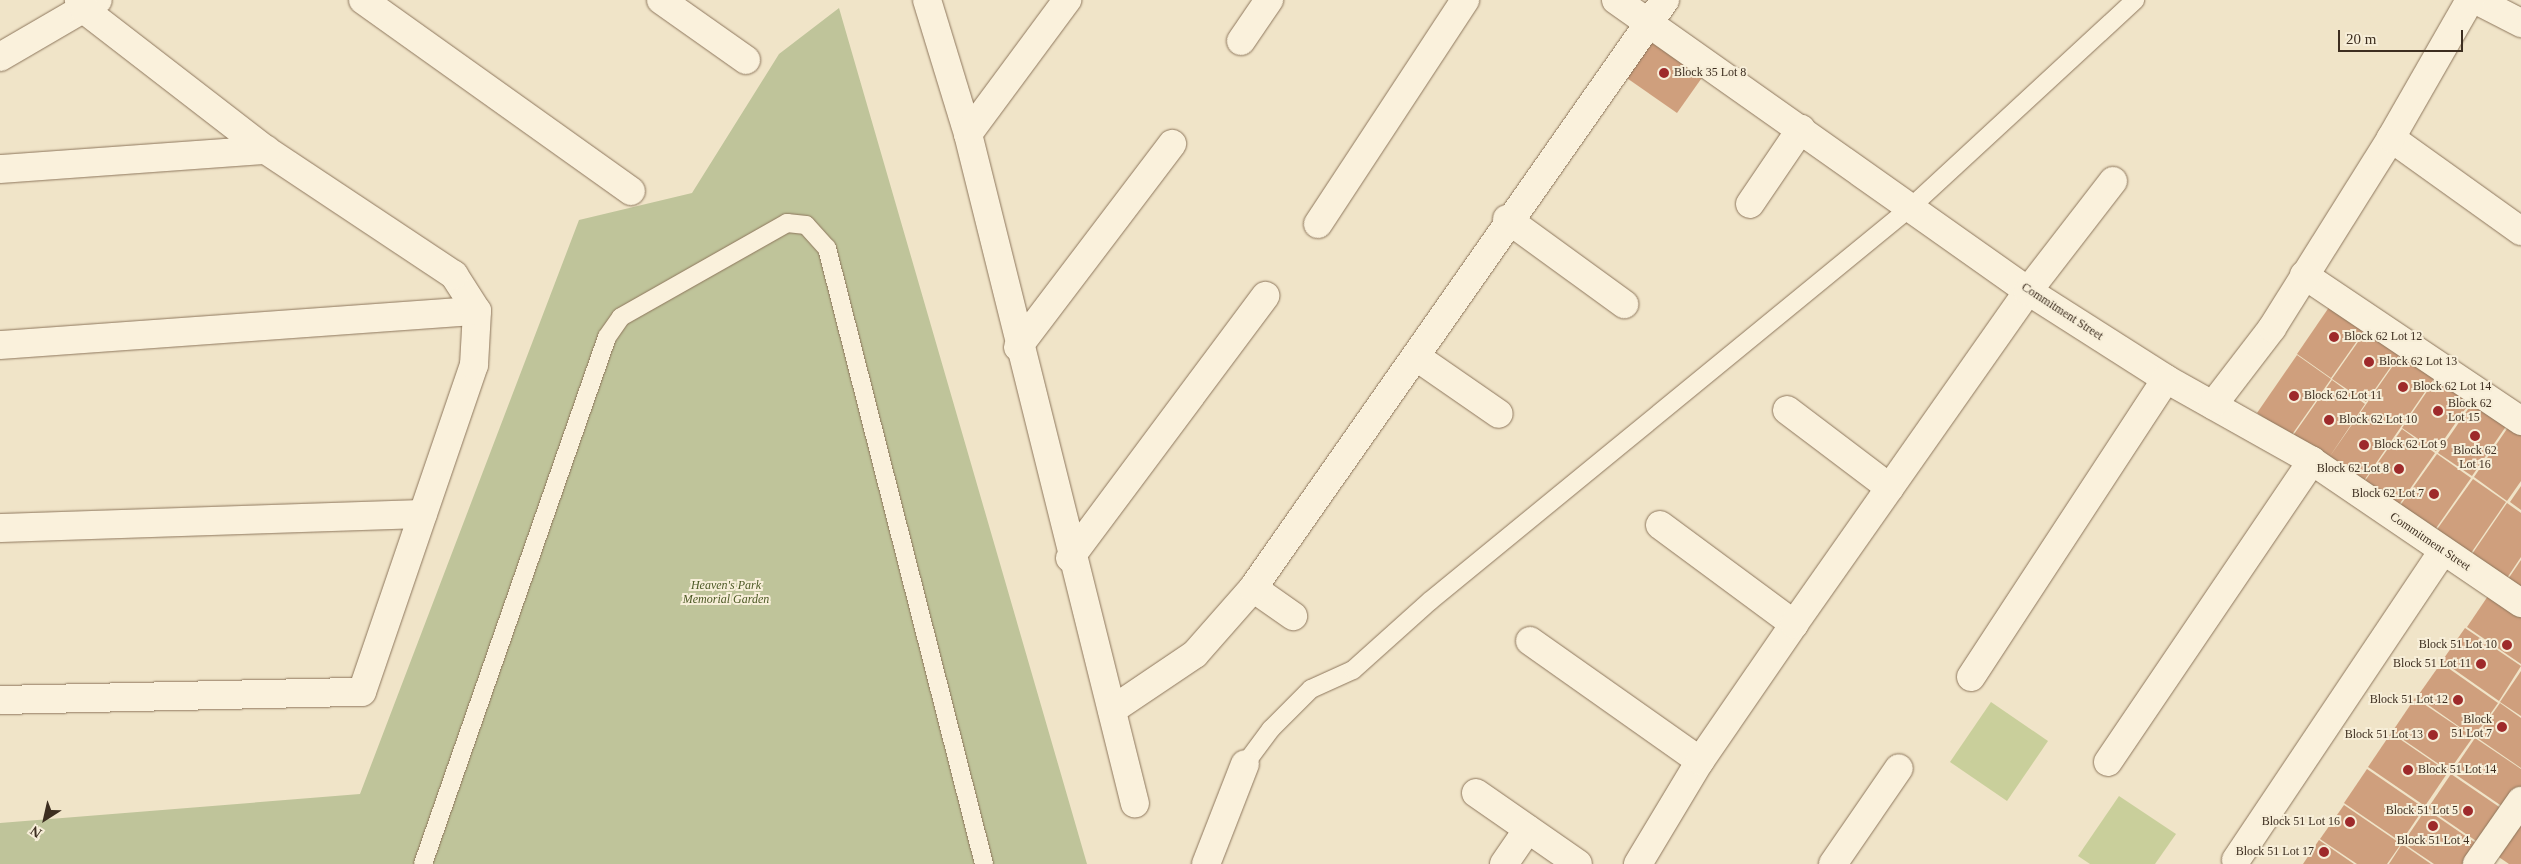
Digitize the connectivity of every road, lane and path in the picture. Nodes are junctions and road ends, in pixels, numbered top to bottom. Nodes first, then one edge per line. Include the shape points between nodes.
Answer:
1 (363, 0) edge
2 (661, 0) edge
3 (927, 0) edge
4 (1067, 0) edge
5 (1269, 0) edge
6 (1465, 0) edge
7 (1616, 0) edge
8 (1665, 0) edge
9 (2135, 0) edge
10 (2470, 0) edge
11 (2476, 0) edge
12 (87, 3) edge
13 (1649, 22) junction
14 (2521, 23) edge
15 (1241, 41) dead end
16 (0, 57) edge
17 (746, 60) dead end
18 (1801, 130) junction
19 (968, 134) junction
20 (2391, 138) junction
21 (1172, 144) dead end
22 (266, 150) junction
23 (0, 169) edge
24 (2113, 180) dead end
25 (630, 191) dead end
26 (1750, 204) dead end
27 (1910, 207) junction
28 (1507, 219) junction
29 (1318, 224) dead end
30 (2521, 231) edge
31 (2304, 275) junction
32 (2028, 291) junction
33 (1265, 296) dead end
34 (1624, 304) dead end
35 (477, 311) junction
36 (0, 345) edge
37 (1018, 347) junction
38 (1418, 358) junction
39 (2166, 379) junction
40 (2213, 404) junction
41 (1787, 410) dead end
42 (1499, 414) dead end
43 (2521, 421) edge
44 (2312, 461) junction
45 (1890, 488) junction
46 (423, 514) junction
47 (1660, 525) dead end
48 (0, 528) edge
49 (2443, 551) junction
50 (1070, 558) junction
51 (1253, 588) junction
52 (2521, 603) edge
53 (1293, 616) dead end
54 (1794, 624) junction
55 (1530, 641) dead end
56 (1971, 677) dead end
57 (0, 700) edge
58 (1112, 710) junction
59 (1700, 761) junction
60 (2108, 762) dead end
61 (1245, 764) joint
62 (1899, 768) dead end
63 (1476, 793) dead end
64 (2521, 801) edge
65 (1135, 804) dead end
66 (1528, 829) junction
67 (2236, 860) dead end
68 (423, 864) edge
69 (984, 864) edge
70 (1206, 864) edge
71 (1504, 864) edge
72 (1578, 864) edge
73 (1638, 864) edge
74 (1834, 864) edge
75 (2477, 864) edge

1 - 25 street
2 - 17 street
3 - 19 street
4 - 19 street
5 - 15 street
6 - 29 street
7 - 13 street, Commitment Street
8 - 13 street
9 - 27 lane
10 - 20 street
11 - 14 street
12 - 16 street
12 - 22 street
13 - 18 street, Commitment Street
13 - 28 street
18 - 26 street
18 - 27 street, Commitment Street
19 - 37 street
20 - 30 street
20 - 31 street
21 - 37 street
22 - 23 street
22 - 35 street via 454,275
24 - 32 street
27 - 32 street, Commitment Street
27 - 61 lane via 1437,595 1353,670 1311,689 1271,729
28 - 34 street
28 - 38 street
31 - 40 street via 2272,328
31 - 43 street
32 - 39 street, Commitment Street
32 - 45 street
33 - 50 street
35 - 36 street
35 - 46 street via 474,365
37 - 50 street
38 - 42 street
38 - 51 street
39 - 40 street, Commitment Street
39 - 56 street
40 - 44 street, Commitment Street
41 - 45 street
44 - 49 street, Commitment Street
44 - 60 street
45 - 54 street
46 - 48 street
46 - 57 street via 362,692
47 - 54 street
49 - 52 street, Commitment Street
49 - 67 street
50 - 58 street
51 - 53 street
51 - 58 street via 1195,654
54 - 59 street
55 - 59 street
58 - 65 street
59 - 73 street
61 - 70 street
62 - 74 street
63 - 66 street
64 - 75 street
66 - 71 street
66 - 72 street
68 - 69 lane via 607,337 621,317 787,223 806,225 827,248

